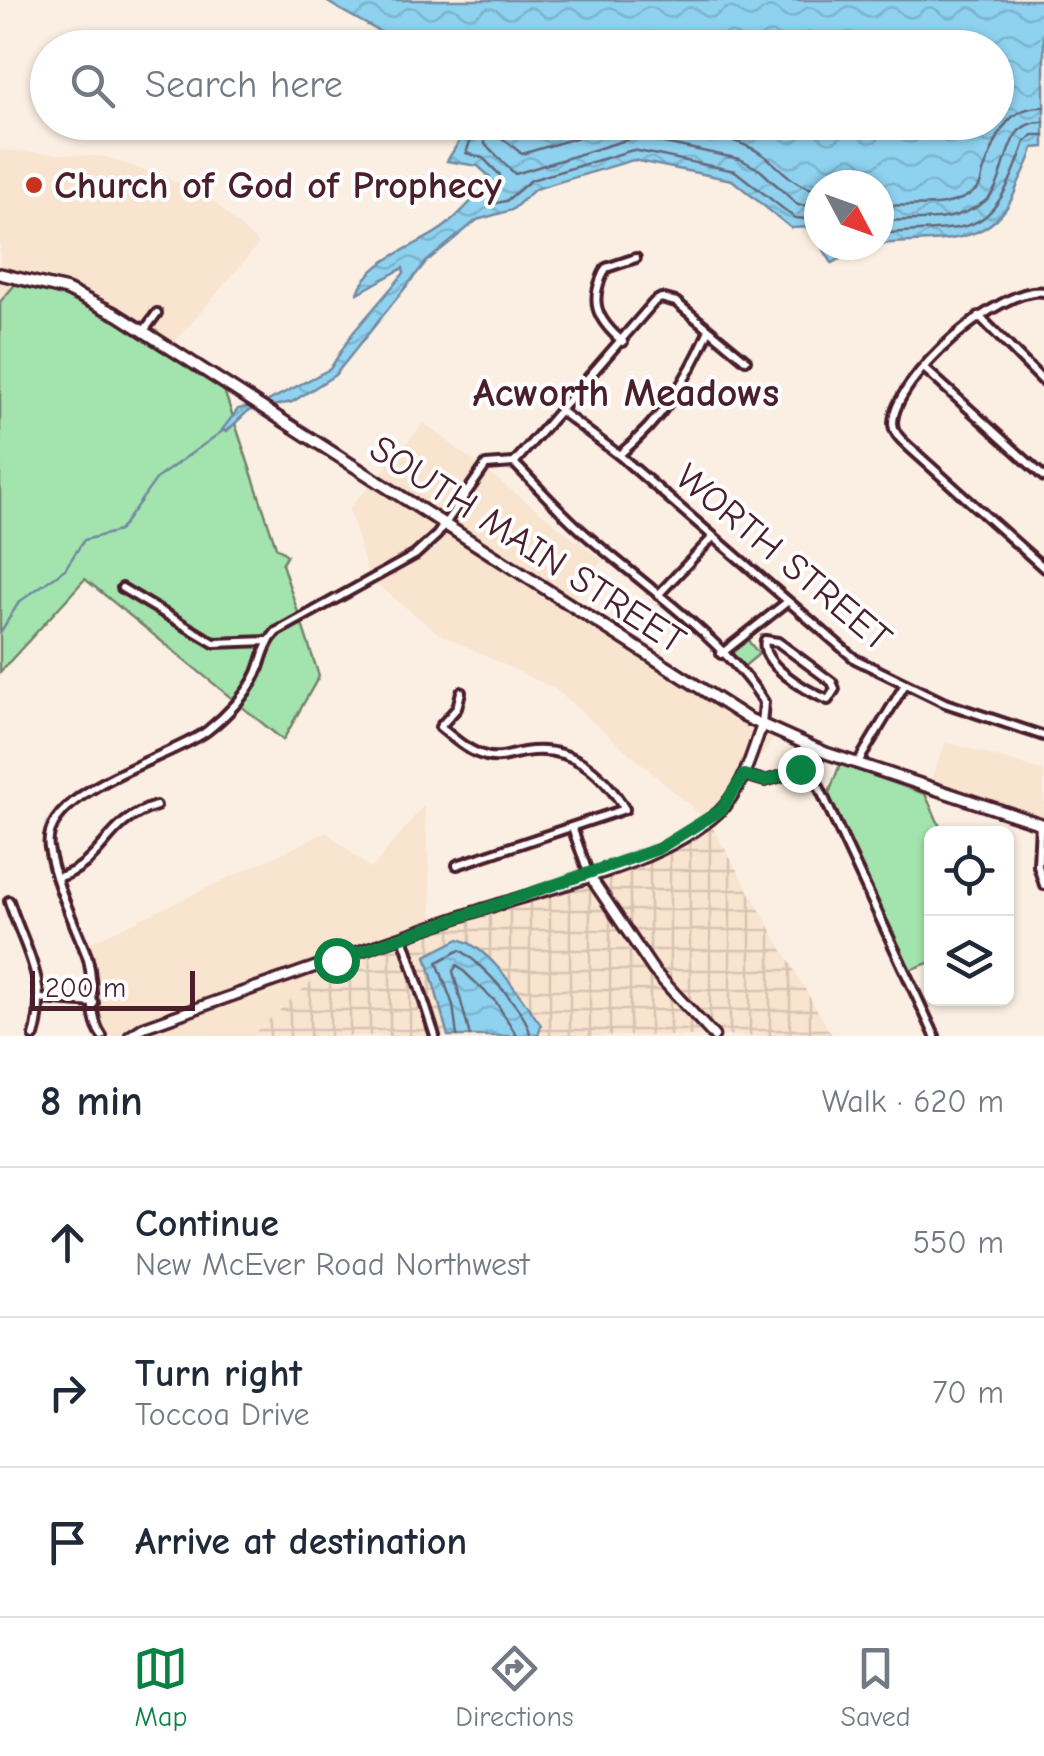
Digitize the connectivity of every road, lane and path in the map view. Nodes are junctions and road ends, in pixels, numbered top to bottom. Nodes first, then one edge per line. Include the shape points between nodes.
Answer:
1 (636, 258) dead end
2 (0, 274) edge
3 (1044, 292) edge
4 (157, 313) dead end
5 (979, 316) junction
6 (708, 330) junction
7 (143, 332) junction
8 (622, 342) junction
9 (746, 360) dead end
10 (924, 368) junction
11 (1044, 382) edge
12 (562, 412) junction
13 (619, 455) junction
14 (514, 463) junction
15 (1044, 477) edge
16 (444, 525) junction
17 (712, 538) junction
18 (1044, 568) edge
19 (122, 588) dead end
20 (658, 595) junction
21 (787, 602) junction
22 (752, 628) junction
23 (268, 641) junction
24 (762, 641) junction
25 (721, 654) junction
26 (904, 686) junction
27 (461, 692) dead end
28 (762, 724) junction
29 (1044, 736) edge
30 (857, 764) junction
31 (744, 775) junction
32 (156, 806) dead end
33 (1042, 824) edge
34 (572, 827) junction
35 (457, 865) dead end
36 (589, 875) junction
37 (58, 876) junction
38 (1044, 885) edge
39 (9, 900) dead end
40 (403, 937) junction
41 (41, 999) junction
42 (94, 1004) junction
43 (34, 1036) edge
44 (102, 1036) edge
45 (130, 1036) edge
46 (434, 1036) edge
47 (714, 1036) edge
48 (934, 1036) edge

1 - 8 street via 606,268 595,296 602,324
2 - 7 main road, SOUTH MAIN STREET via 67,290
3 - 5 street via 1014,296
4 - 7 street
5 - 10 street
5 - 11 street
6 - 8 street via 676,302 661,298
6 - 9 street
6 - 13 street via 675,398
7 - 16 main road, SOUTH MAIN STREET
8 - 12 street
10 - 15 street
10 - 18 street via 895,414 895,432
12 - 13 street, WORTH STREET
12 - 14 street
13 - 17 street, WORTH STREET
14 - 16 street via 494,462 476,476
14 - 20 street
16 - 23 street via 414,555
16 - 28 main road, SOUTH MAIN STREET
17 - 20 street
17 - 21 street, WORTH STREET
19 - 23 street via 214,643
20 - 25 street
21 - 22 street
21 - 26 street, WORTH STREET via 855,658
22 - 24 street
22 - 25 street
23 - 37 street via 250,685 212,727 60,814 48,837
24 - 24 street via 790,678 828,700 835,689 827,678 778,642
25 - 28 street via 762,698
26 - 29 street, WORTH STREET
26 - 30 street
27 - 34 street via 440,727 466,747 492,757 539,750 572,756 603,777 625,809
28 - 30 main road, SOUTH MAIN STREET
28 - 31 street
30 - 33 main road, SOUTH MAIN STREET
31 - 36 street via 704,824
31 - 48 street via 765,781 806,769 814,776
32 - 37 street via 128,815 82,867
33 - 38 street via 1038,866
34 - 35 street
34 - 36 street
36 - 40 street
36 - 47 street via 654,971
37 - 42 street via 90,966
39 - 41 street
40 - 45 street
40 - 46 street
41 - 42 street
41 - 43 street
42 - 44 street

